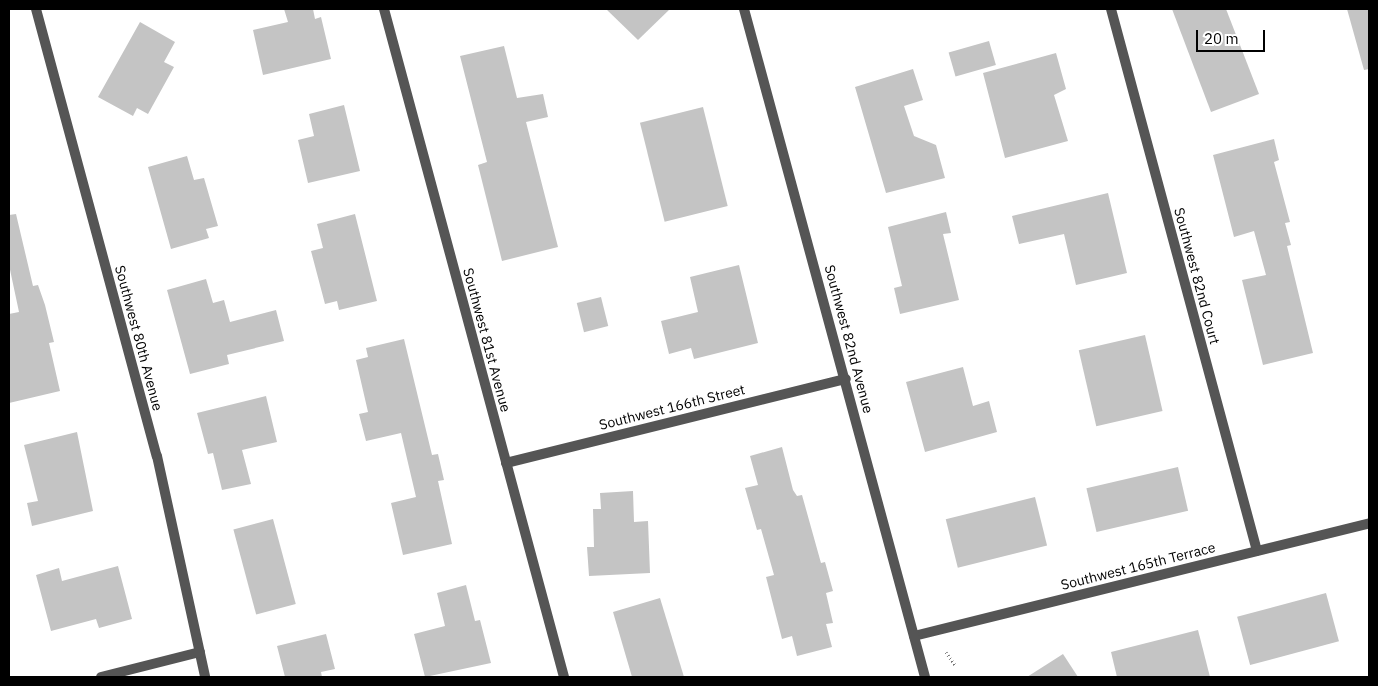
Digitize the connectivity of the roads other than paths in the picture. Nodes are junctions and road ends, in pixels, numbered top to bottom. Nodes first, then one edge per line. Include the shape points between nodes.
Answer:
1 (36, 9) edge
2 (384, 9) edge
3 (744, 9) edge
4 (1111, 9) edge
5 (846, 379) junction
6 (506, 462) junction
7 (1369, 523) edge
8 (1257, 551) junction
9 (914, 636) junction
10 (200, 652) junction
11 (101, 677) edge
12 (205, 677) edge
13 (564, 677) edge
14 (925, 677) edge

1 - 10 street, Southwest 80th Avenue via 156,456
2 - 6 street, Southwest 81st Avenue
3 - 5 street, Southwest 82nd Avenue
4 - 8 street, Southwest 82nd Court
5 - 6 street, Southwest 166th Street
5 - 9 street, Southwest 82nd Avenue
6 - 13 street, Southwest 81st Avenue
7 - 8 street, Southwest 165th Terrace
8 - 9 street, Southwest 165th Terrace
9 - 14 street, Southwest 82nd Avenue
10 - 11 street
10 - 12 street, Southwest 80th Avenue

